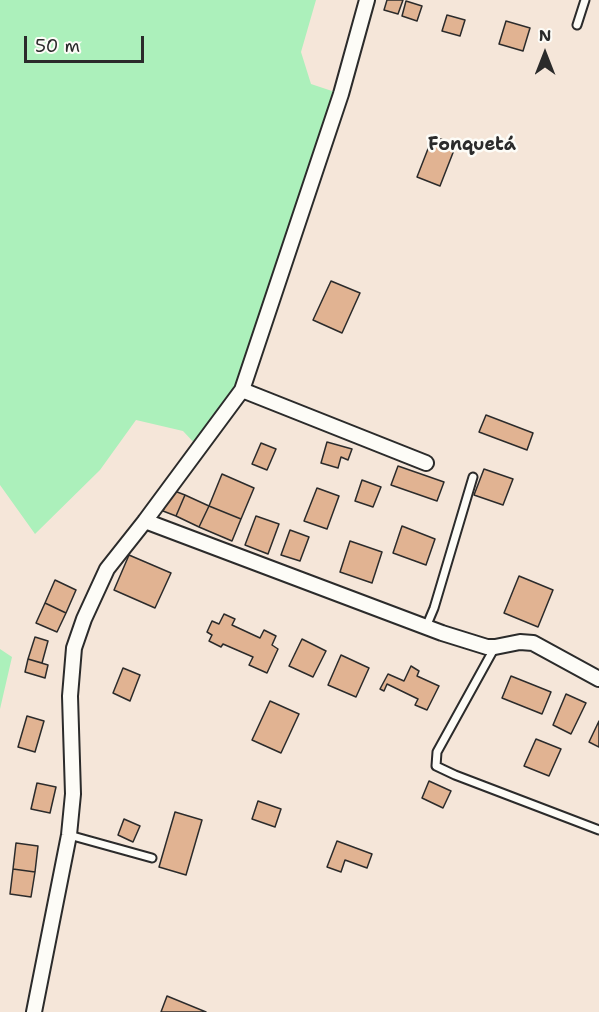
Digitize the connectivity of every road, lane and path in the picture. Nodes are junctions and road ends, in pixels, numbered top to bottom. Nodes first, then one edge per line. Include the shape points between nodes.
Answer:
1 (367, 0) edge
2 (585, 0) edge
3 (577, 26) dead end
4 (242, 390) junction
5 (426, 463) dead end
6 (473, 477) dead end
7 (145, 521) junction
8 (426, 627) junction
9 (495, 647) junction
10 (599, 679) edge
11 (599, 830) edge
12 (69, 835) junction
13 (152, 858) dead end
14 (34, 1012) edge

1 - 4 street via 341,94
2 - 3 lane
4 - 5 street
4 - 7 street
6 - 8 lane
7 - 8 street
7 - 12 street via 108,569 75,648 70,696 73,794
8 - 9 street
9 - 10 street via 533,643
9 - 11 lane via 437,752 436,766
12 - 13 lane
12 - 14 street

